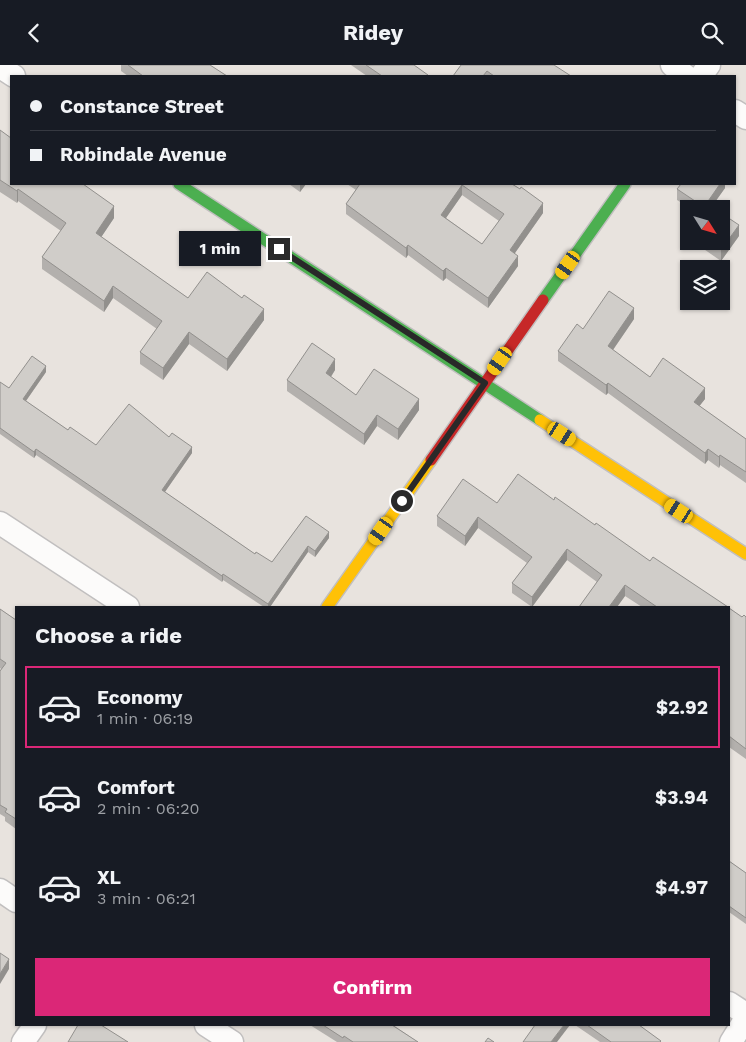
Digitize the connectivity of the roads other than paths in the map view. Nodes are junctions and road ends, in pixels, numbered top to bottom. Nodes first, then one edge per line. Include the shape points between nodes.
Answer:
1 (672, 65) edge
2 (0, 67) edge
3 (12, 75) edge
4 (685, 75) edge
5 (181, 185) edge
6 (624, 185) edge
7 (485, 383) junction
8 (0, 523) edge
9 (746, 554) edge
10 (126, 606) edge
11 (328, 606) edge
12 (0, 890) edge
13 (15, 900) edge
14 (730, 1004) edge
15 (746, 1016) edge
16 (34, 1026) edge
17 (208, 1026) edge
18 (23, 1042) edge
19 (232, 1042) edge
20 (731, 1042) edge

1 - 4 street
2 - 3 street
5 - 7 street
6 - 7 street
7 - 9 street
7 - 11 street
8 - 10 street
12 - 13 street
14 - 15 street
15 - 20 street
16 - 18 street
17 - 19 street

